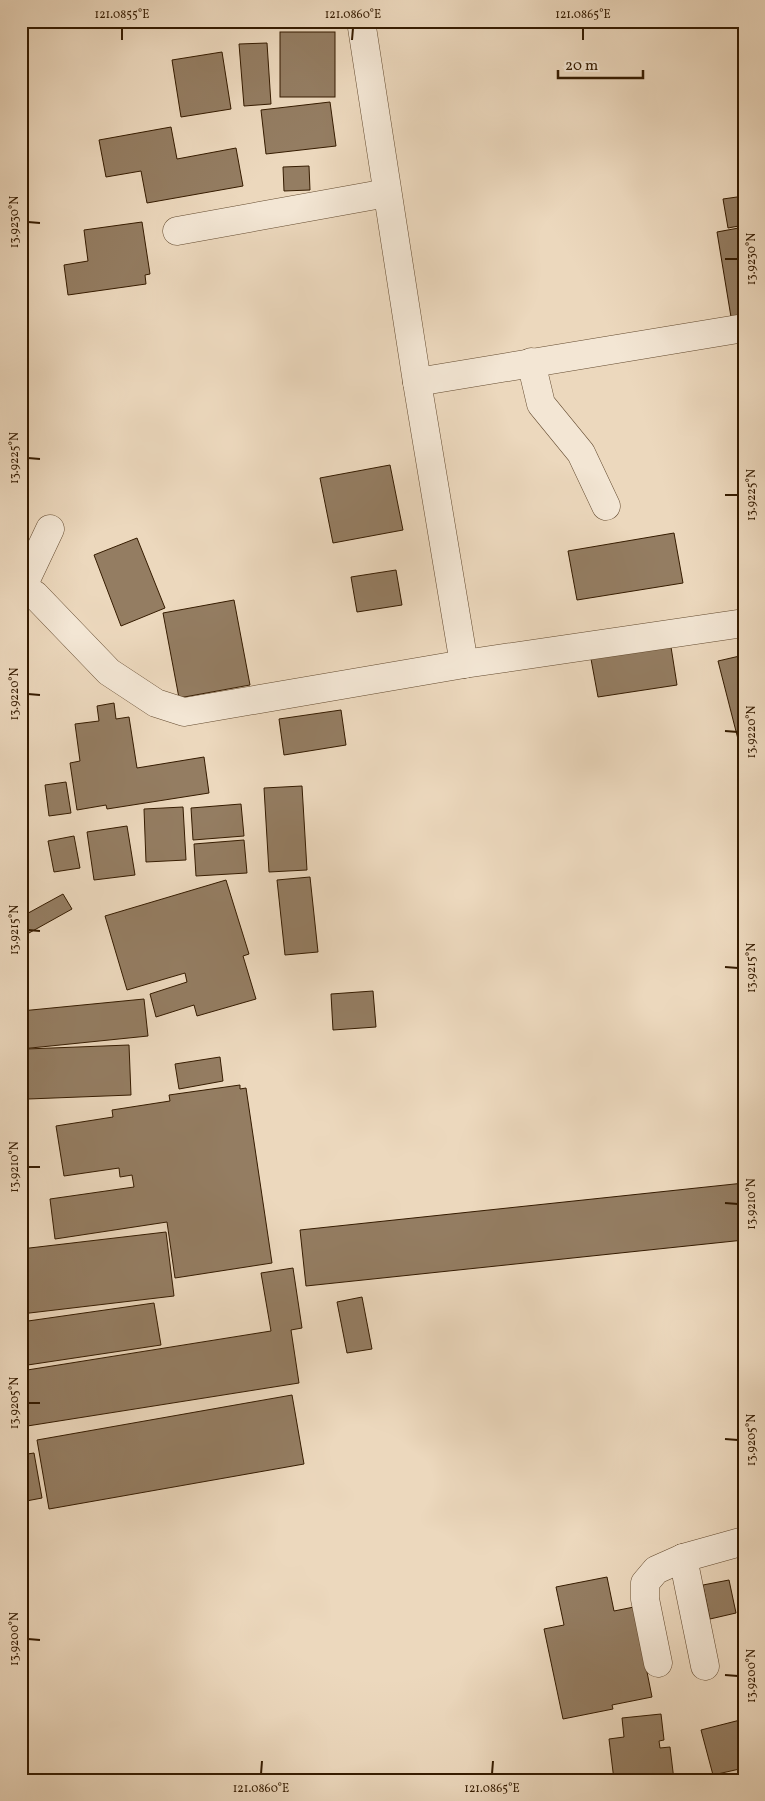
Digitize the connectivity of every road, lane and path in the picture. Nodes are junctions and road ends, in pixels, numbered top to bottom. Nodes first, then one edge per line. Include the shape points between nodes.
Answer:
1 (360, 21) edge
2 (387, 193) junction
3 (177, 231) dead end
4 (744, 328) edge
5 (531, 362) junction
6 (417, 382) junction
7 (606, 506) dead end
8 (50, 529) dead end
9 (22, 586) edge
10 (744, 622) edge
11 (464, 664) junction
12 (744, 1541) edge
13 (683, 1558) junction
14 (658, 1664) dead end
15 (705, 1666) dead end

1 - 2 street
2 - 3 street
2 - 6 street
4 - 5 street
5 - 6 street
5 - 7 street via 541,404 581,453
6 - 11 street
8 - 9 street
9 - 11 street via 35,595 109,672 156,703 184,712
10 - 11 street
12 - 13 street
13 - 14 street via 656,1570 645,1583
13 - 15 street

